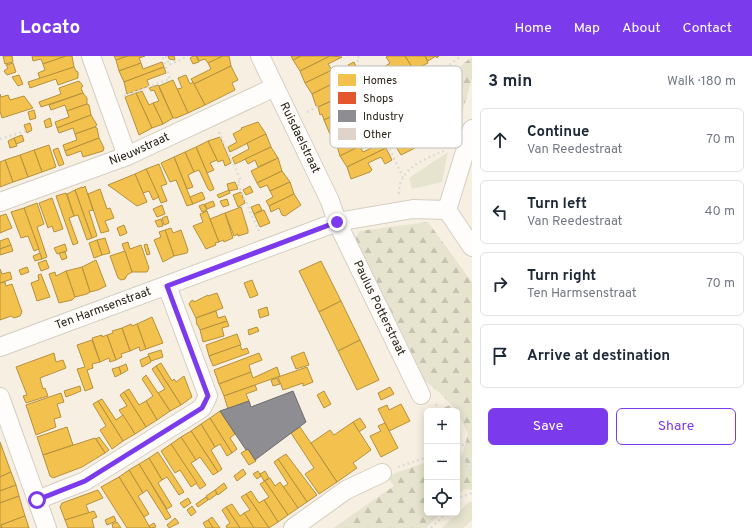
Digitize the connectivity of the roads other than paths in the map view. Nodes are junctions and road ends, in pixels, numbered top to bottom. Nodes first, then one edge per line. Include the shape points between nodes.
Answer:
1 (91, 56) edge
2 (260, 56) edge
3 (275, 87) junction
4 (470, 135) edge
5 (128, 156) junction
6 (0, 202) edge
7 (447, 210) junction
8 (337, 222) junction
9 (472, 247) edge
10 (167, 286) junction
11 (0, 347) edge
12 (421, 395) dead end
13 (0, 398) edge
14 (382, 473) road end
15 (37, 500) junction
16 (47, 528) edge
17 (292, 528) edge

1 - 5 street
2 - 3 street, Ruisdaelstraat
3 - 5 street, Nieuwstraat
3 - 8 street, Ruisdaelstraat via 330,201
4 - 7 street
5 - 6 street, Nieuwstraat
7 - 8 street, Ten Harmsenstraat via 413,209
7 - 9 street
8 - 10 street, Ten Harmsenstraat
8 - 12 street, Paulus Potterstraat
10 - 11 street, Ten Harmsenstraat
10 - 15 street via 208,396 202,408 85,481
13 - 15 street
14 - 17 street via 346,490
15 - 16 street

